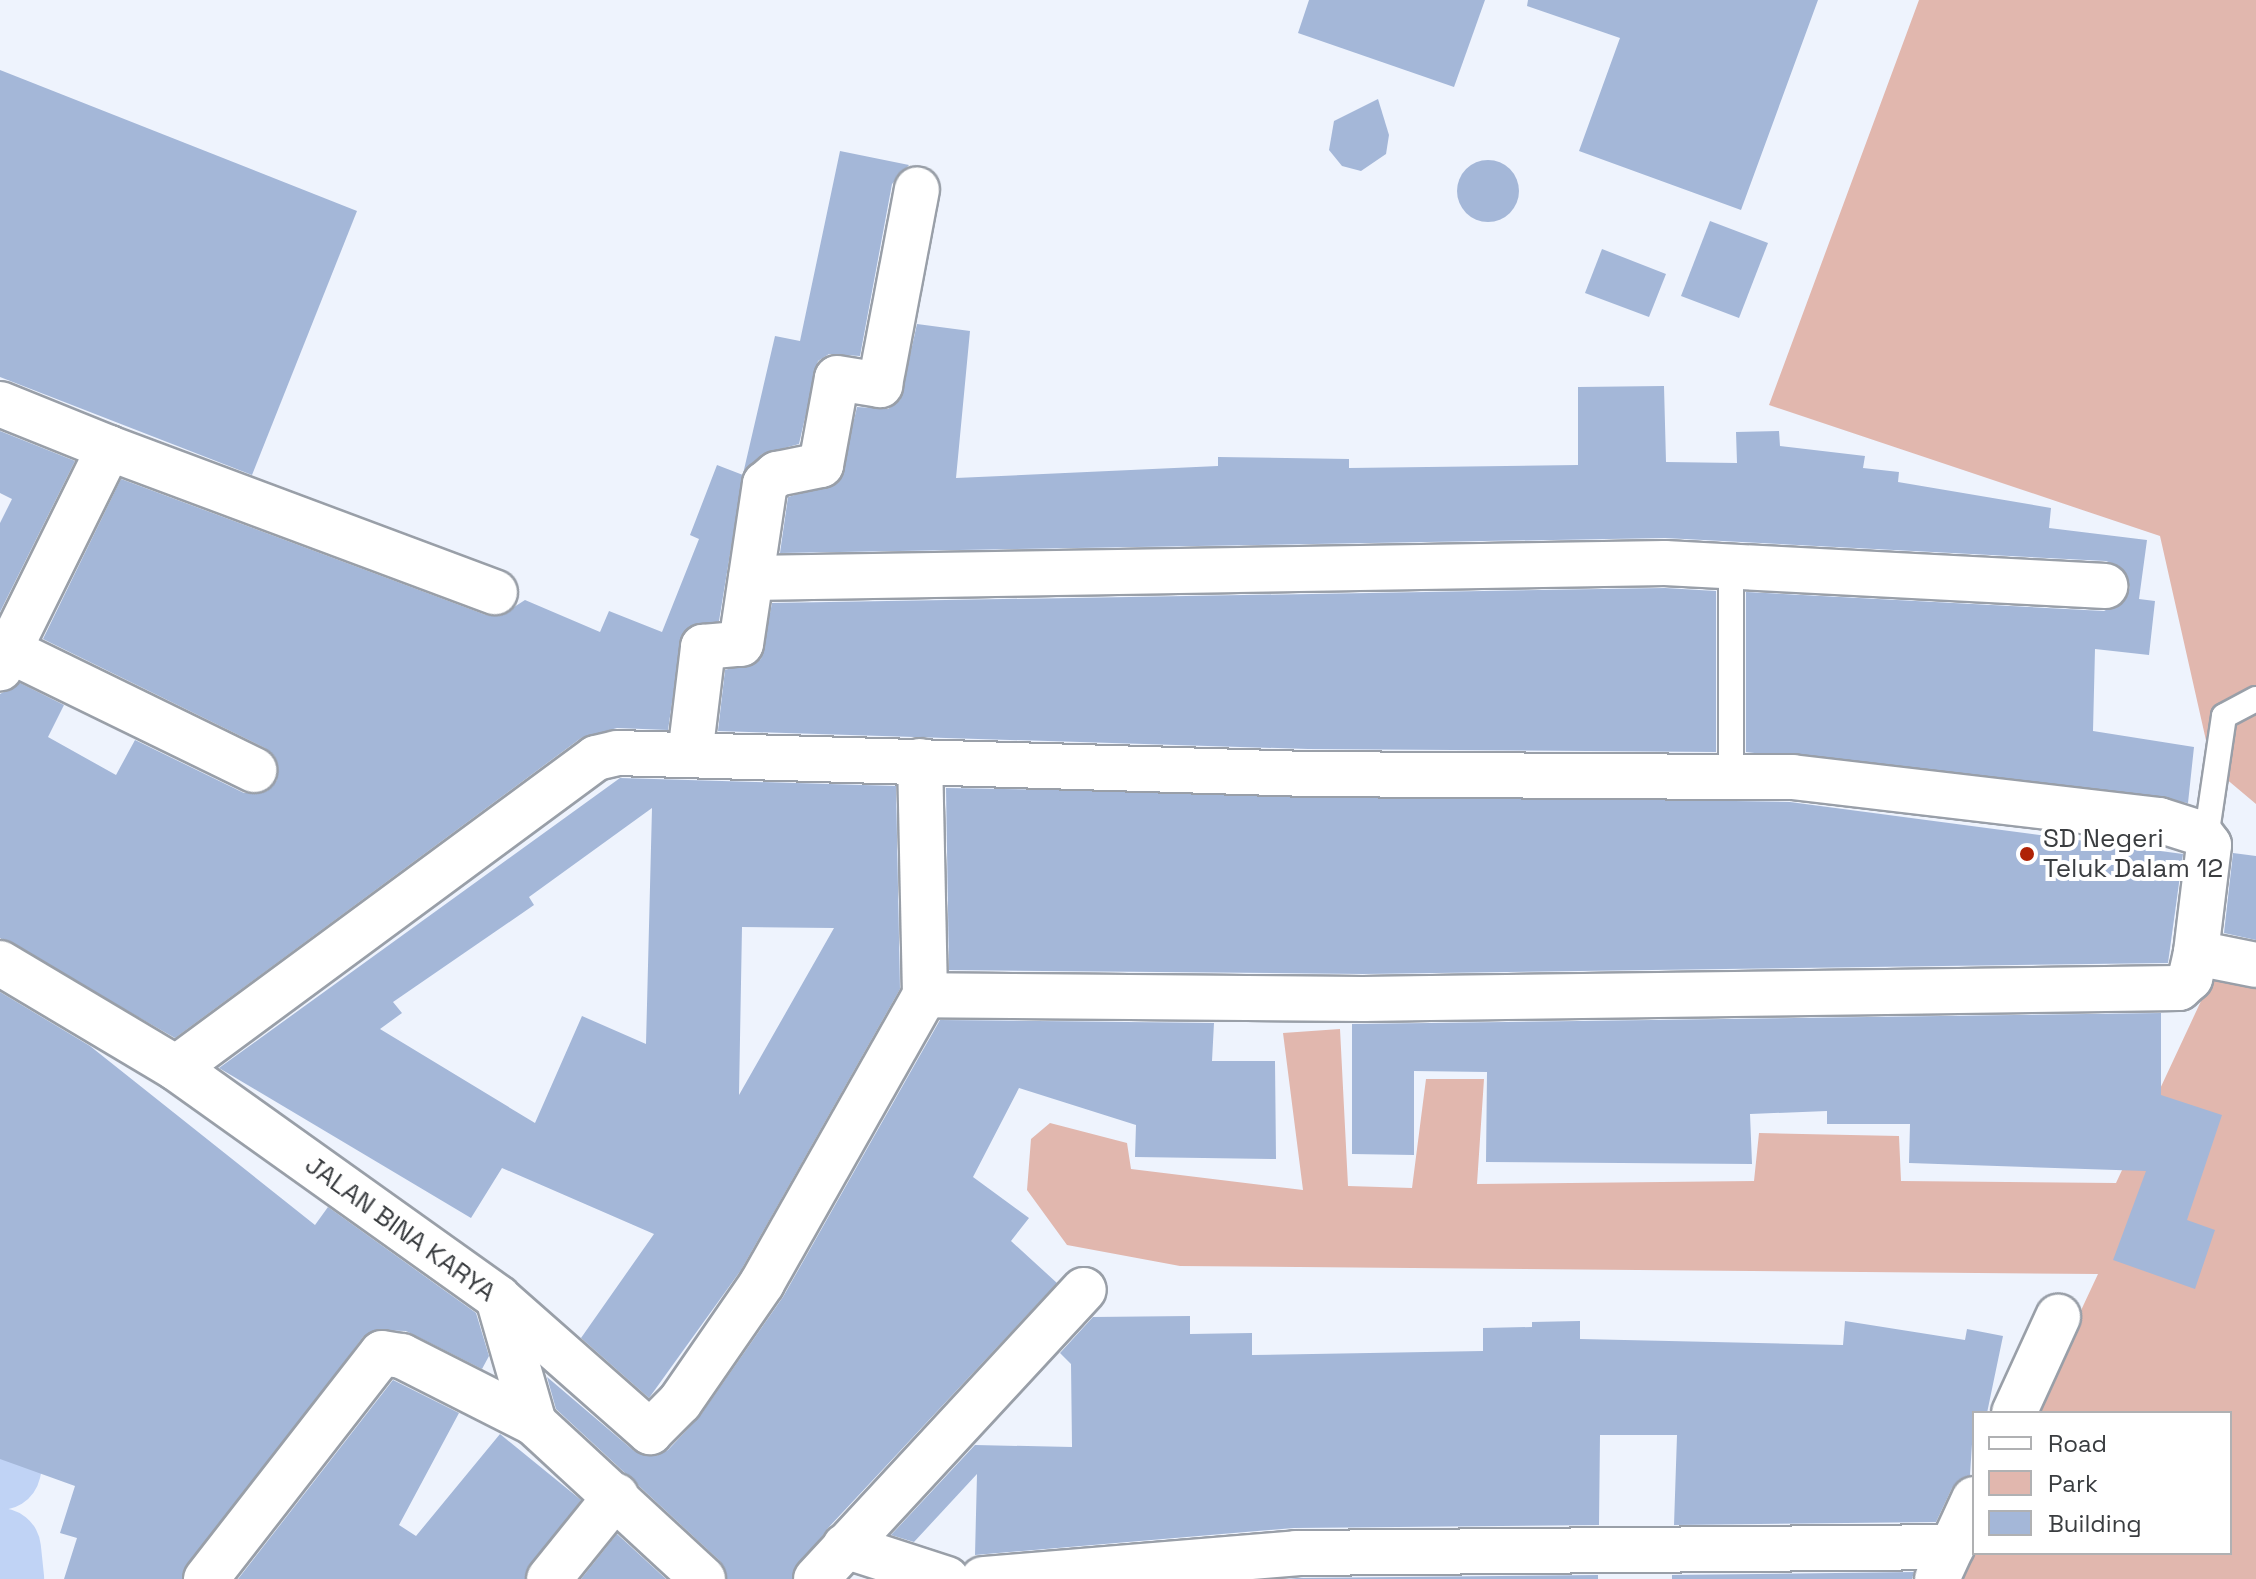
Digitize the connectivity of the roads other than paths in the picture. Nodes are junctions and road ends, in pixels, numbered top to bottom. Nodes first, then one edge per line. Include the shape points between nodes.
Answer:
1 (917, 189) dead end
2 (0, 404) edge
3 (109, 448) junction
4 (1731, 567) junction
5 (751, 578) junction
6 (2105, 586) dead end
7 (495, 592) dead end
8 (4, 655) edge
9 (2256, 699) edge
10 (690, 755) junction
11 (920, 761) junction
12 (254, 770) dead end
13 (1731, 776) junction
14 (2206, 838) junction
15 (2196, 953) junction
16 (0, 963) edge
17 (2256, 965) edge
18 (925, 995) junction
19 (176, 1068) junction
20 (1084, 1290) dead end
21 (498, 1298) junction
22 (2058, 1317) dead end
23 (2015, 1411) edge
24 (534, 1423) junction
25 (616, 1496) junction
26 (1972, 1503) edge
27 (845, 1546) junction
28 (1945, 1563) edge
29 (206, 1579) edge
30 (549, 1579) edge
31 (703, 1579) edge
32 (816, 1579) edge
33 (947, 1579) edge
34 (983, 1579) edge

1 - 5 street via 880,385 837,378 821,465 777,474 765,484
2 - 3 street
3 - 7 street
3 - 8 street
4 - 5 street
4 - 6 street
4 - 13 lane
5 - 10 street via 741,644 703,647
8 - 12 street
9 - 14 lane via 2224,716
10 - 11 street
10 - 19 street via 596,758
11 - 13 street via 1308,774
11 - 18 street
13 - 14 street via 2159,820
14 - 15 street
15 - 17 street
15 - 18 street via 2190,978 2179,988 2134,991
16 - 19 street, JALAN BINA KARYA
18 - 21 street via 762,1283 657,1431 643,1428
19 - 21 street, JALAN BINA KARYA
20 - 27 street
21 - 24 street, JALAN BINA KARYA
22 - 23 street
24 - 25 street
24 - 29 street via 402,1356 382,1353
25 - 30 street
25 - 31 street
26 - 28 street
27 - 32 street
27 - 33 street
28 - 34 street via 1296,1553

